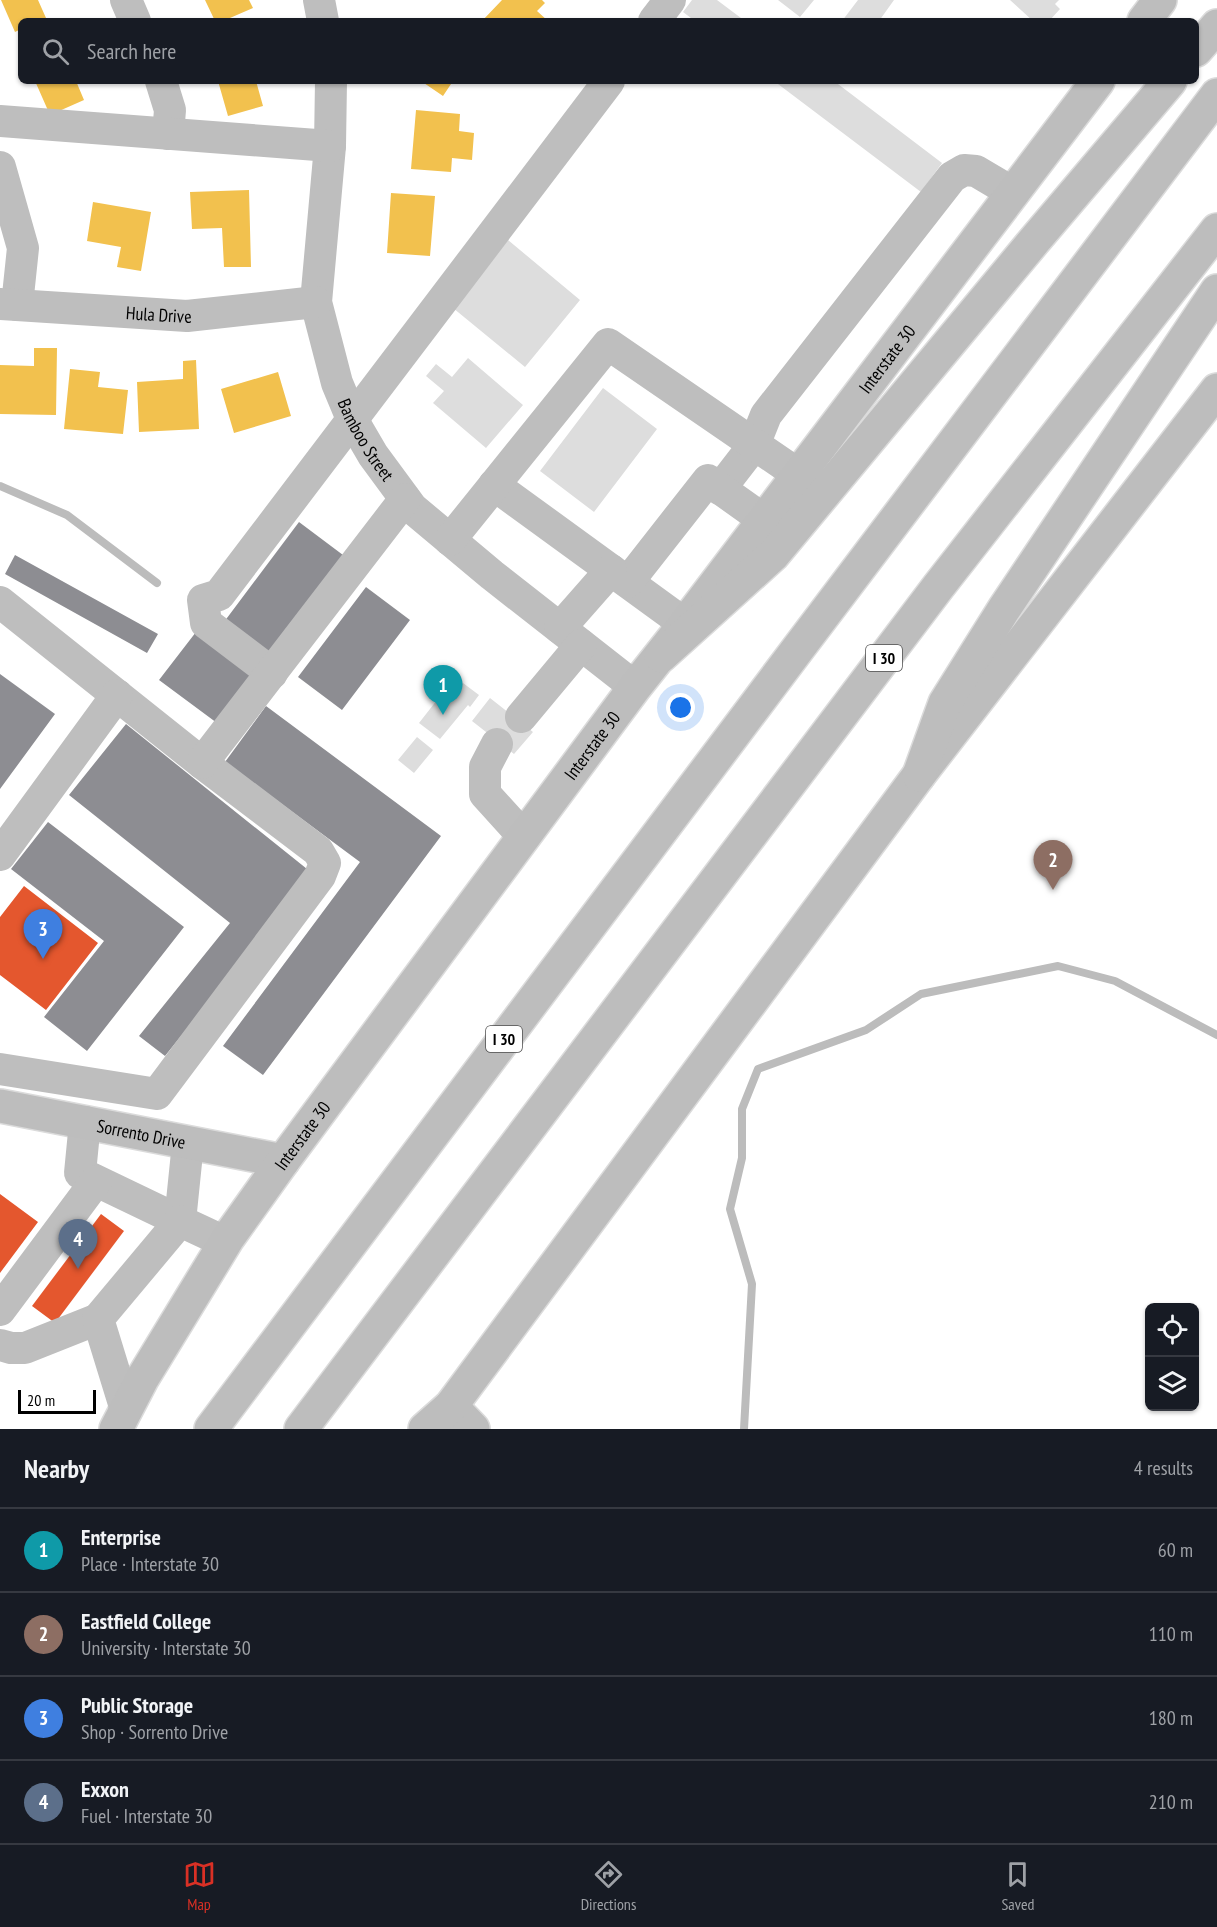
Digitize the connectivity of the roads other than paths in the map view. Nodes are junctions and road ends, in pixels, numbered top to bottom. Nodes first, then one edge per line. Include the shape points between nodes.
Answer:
1 (126, 0) edge
2 (319, 0) edge
3 (670, 0) edge
4 (1160, 0) edge
5 (134, 18) edge
6 (322, 18) edge
7 (656, 18) edge
8 (1146, 18) edge
9 (1217, 26) edge
10 (1199, 47) edge
11 (162, 84) edge
12 (331, 84) edge
13 (607, 84) edge
14 (1096, 84) edge
15 (1167, 84) edge
16 (1217, 95) edge
17 (0, 121) edge
18 (168, 134) junction
19 (330, 146) junction
20 (0, 167) edge
21 (1013, 193) junction
22 (1217, 230) edge
23 (1217, 291) edge
24 (316, 302) junction
25 (9, 305) edge
26 (1217, 390) edge
27 (352, 419) junction
28 (754, 445) junction
29 (799, 475) junction
30 (494, 485) junction
31 (720, 489) junction
32 (405, 499) junction
33 (764, 520) junction
34 (450, 540) junction
35 (619, 576) junction
36 (0, 602) edge
37 (685, 624) junction
38 (571, 637) junction
39 (661, 656) junction
40 (272, 673) junction
41 (635, 687) junction
42 (117, 695) junction
43 (521, 717) dead end
44 (496, 744) dead end
45 (202, 763) junction
46 (919, 775) junction
47 (524, 837) junction
48 (0, 855) edge
49 (0, 1069) edge
50 (157, 1094) junction
51 (0, 1106) edge
52 (86, 1122) junction
53 (152, 1136) junction
54 (188, 1143) junction
55 (283, 1161) junction
56 (96, 1181) junction
57 (180, 1221) junction
58 (225, 1242) junction
59 (0, 1310) edge
60 (98, 1319) junction
61 (0, 1345) edge
62 (462, 1418) edge
63 (121, 1419) edge
64 (211, 1429) edge
65 (300, 1429) edge
66 (425, 1429) edge

1 - 5 street
2 - 6 street
3 - 7 street
4 - 8 main road
9 - 10 main road
11 - 18 street via 170,110
12 - 19 street, Bamboo Street
13 - 27 street
14 - 21 main road, Interstate 30
15 - 39 main road via 773,555
16 - 64 main road, I 30
17 - 18 street
18 - 19 street
19 - 24 street, Bamboo Street
20 - 25 street via 23,248
21 - 28 street via 976,171 964,170 952,177 766,415
21 - 29 main road, Interstate 30
22 - 65 main road, I 30 via 938,587
23 - 46 main road via 945,703
24 - 25 street, Hula Drive via 187,316
24 - 27 street, Bamboo Street via 337,383
26 - 46 main road
27 - 32 street, Bamboo Street
27 - 40 street via 219,595 203,600 206,623
28 - 29 street
28 - 30 street via 608,344
28 - 31 street
29 - 33 main road, Interstate 30
30 - 34 street
30 - 35 street
31 - 33 street
31 - 35 street via 708,480
32 - 34 street, Bamboo Street
32 - 40 street
33 - 37 main road, Interstate 30
34 - 38 street, Bamboo Street
35 - 37 street
35 - 38 street
36 - 42 street
37 - 39 main road, Interstate 30
38 - 41 street, Bamboo Street
38 - 43 street
39 - 41 main road, Interstate 30
40 - 45 street
41 - 47 main road, Interstate 30
42 - 45 street
42 - 48 street
44 - 47 street via 485,768 485,794
45 - 50 street via 318,851 325,863 320,876
46 - 62 main road
47 - 55 main road, Interstate 30
49 - 50 street
50 - 53 street
51 - 52 main road, Sorrento Drive
52 - 53 main road, Sorrento Drive
52 - 56 street via 80,1173
53 - 54 main road, Sorrento Drive
54 - 55 main road, Sorrento Drive
54 - 57 street
55 - 58 main road, Interstate 30
56 - 57 street
56 - 59 street
57 - 58 street
57 - 60 street
58 - 63 main road, Interstate 30
60 - 61 street via 25,1348
60 - 63 street
62 - 66 main road

